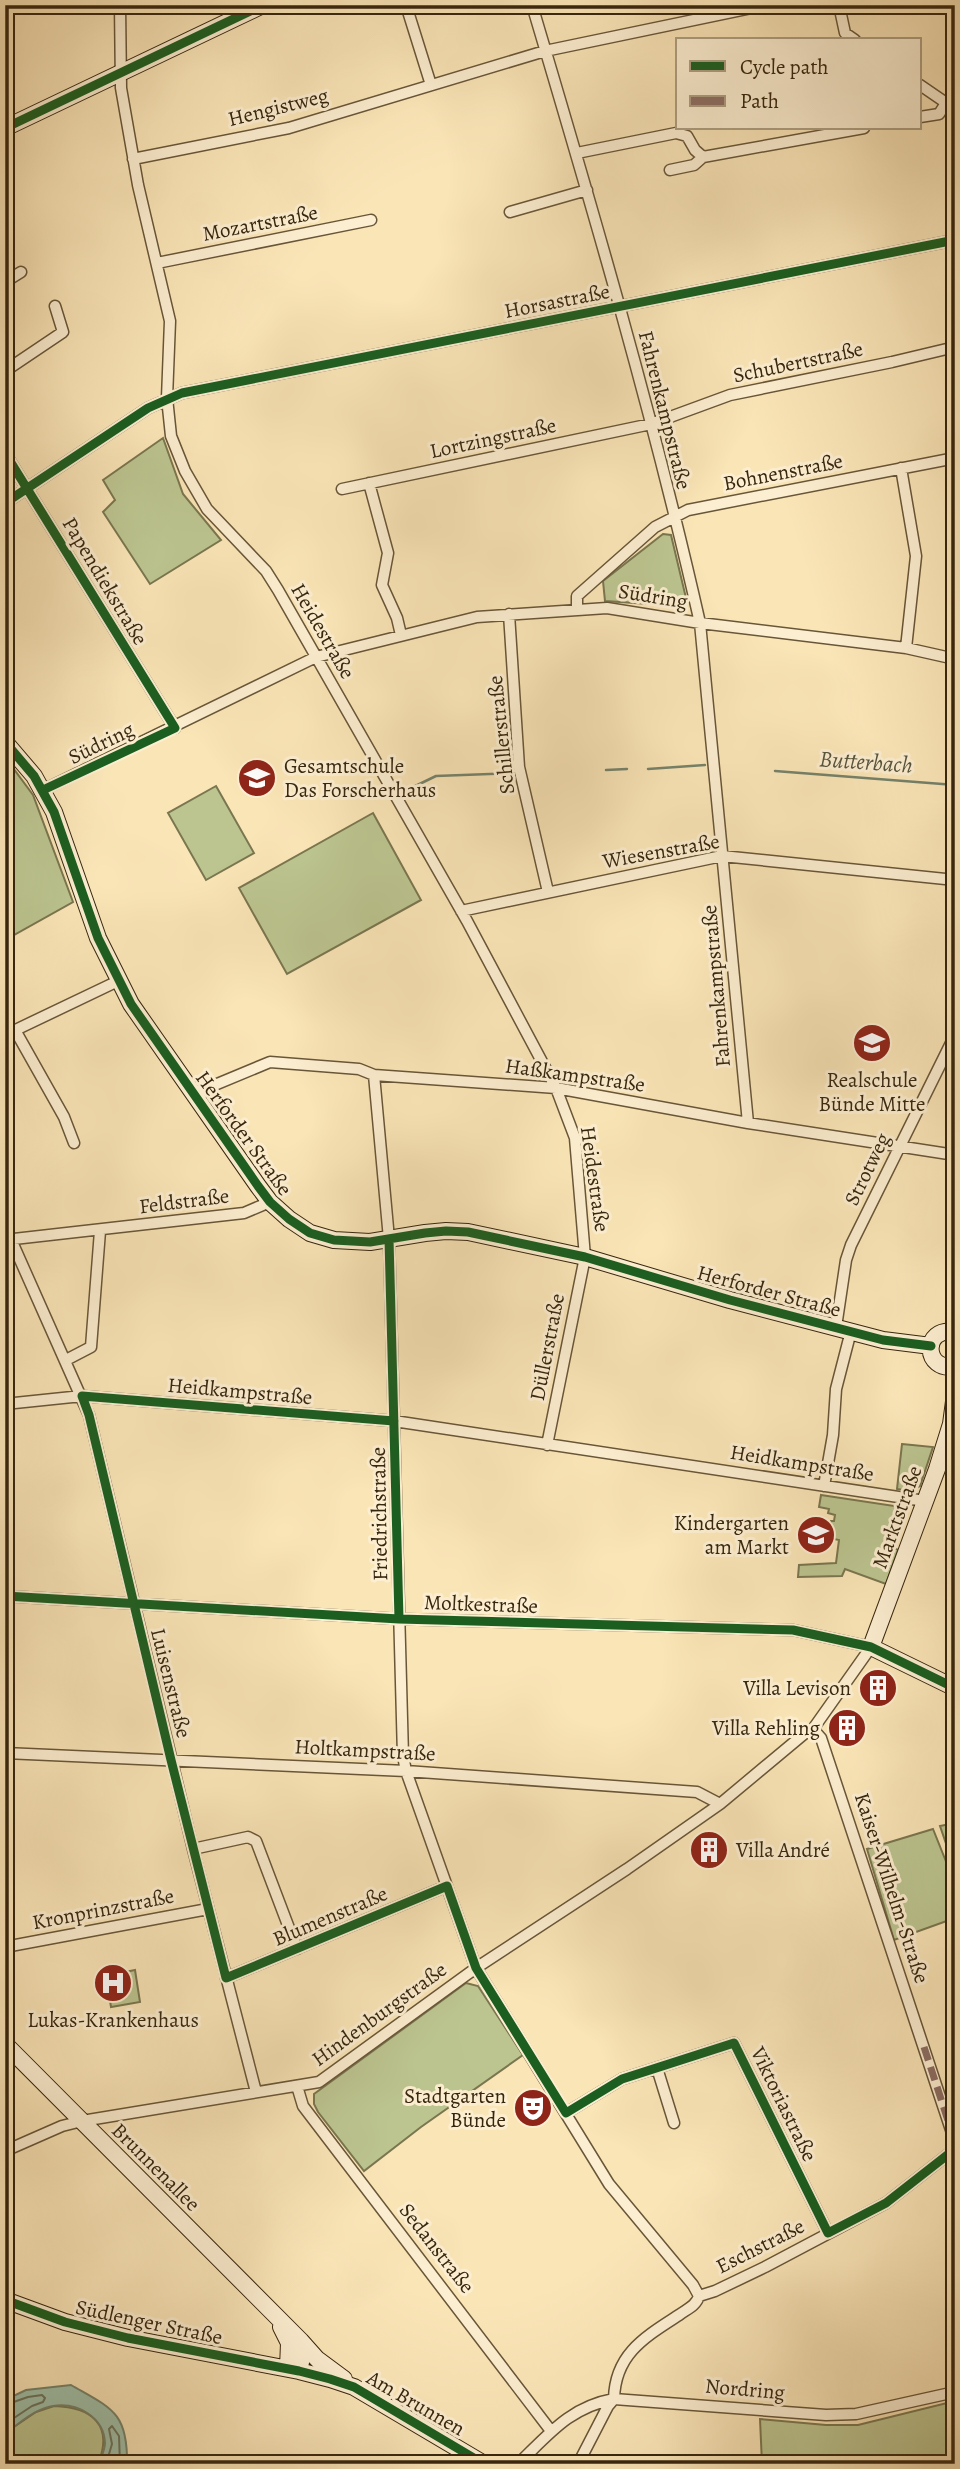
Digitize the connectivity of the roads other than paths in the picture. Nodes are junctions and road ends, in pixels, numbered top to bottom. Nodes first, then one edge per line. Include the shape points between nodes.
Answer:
1 (120, 5) edge
2 (262, 5) edge
3 (406, 5) edge
4 (531, 5) edge
5 (766, 5) edge
6 (839, 5) edge
7 (852, 38) edge
8 (545, 51) junction
9 (119, 74) junction
10 (431, 85) junction
11 (922, 86) edge
12 (951, 106) edge
13 (922, 117) edge
14 (5, 128) edge
15 (853, 130) edge
16 (577, 153) junction
17 (704, 157) junction
18 (133, 159) junction
19 (670, 170) dead end
20 (587, 190) junction
21 (510, 212) dead end
22 (371, 220) dead end
23 (955, 240) edge
24 (157, 263) junction
25 (21, 272) dead end
26 (5, 282) edge
27 (55, 306) dead end
28 (621, 306) junction
29 (955, 347) edge
30 (5, 371) edge
31 (167, 398) junction
32 (651, 424) junction
33 (5, 453) edge
34 (955, 458) edge
35 (901, 468) junction
36 (369, 483) junction
37 (28, 488) junction
38 (342, 489) dead end
39 (5, 503) edge
40 (674, 517) junction
41 (577, 609) junction
42 (509, 614) junction
43 (700, 623) junction
44 (401, 635) junction
45 (906, 648) junction
46 (316, 657) junction
47 (955, 659) edge
48 (175, 728) junction
49 (5, 742) edge
50 (43, 790) junction
51 (722, 856) junction
52 (955, 880) edge
53 (548, 892) junction
54 (461, 911) junction
55 (118, 981) junction
56 (10, 1032) edge
57 (955, 1035) edge
58 (374, 1075) junction
59 (556, 1088) junction
60 (193, 1094) junction
61 (748, 1123) junction
62 (74, 1143) dead end
63 (899, 1146) junction
64 (955, 1155) edge
65 (270, 1202) junction
66 (5, 1226) edge
67 (100, 1231) junction
68 (8, 1240) edge
69 (389, 1240) junction
70 (585, 1256) junction
71 (844, 1329) junction
72 (955, 1332) edge
73 (940, 1359) edge
74 (66, 1360) junction
75 (82, 1396) junction
76 (954, 1401) edge
77 (5, 1404) edge
78 (394, 1421) junction
79 (547, 1445) junction
80 (824, 1486) junction
81 (925, 1501) junction
82 (5, 1596) edge
83 (133, 1603) junction
84 (399, 1619) junction
85 (871, 1647) junction
86 (955, 1688) edge
87 (813, 1729) junction
88 (5, 1754) edge
89 (171, 1760) junction
90 (406, 1771) junction
91 (720, 1804) junction
92 (193, 1849) junction
93 (447, 1886) junction
94 (208, 1909) junction
95 (5, 1947) edge
96 (297, 1949) junction
97 (476, 1968) junction
98 (226, 1978) junction
99 (5, 2044) edge
100 (657, 2068) junction
101 (297, 2086) junction
102 (256, 2092) junction
103 (566, 2113) junction
104 (82, 2121) junction
105 (674, 2123) dead end
106 (955, 2142) edge
107 (955, 2149) edge
108 (5, 2151) edge
109 (828, 2233) junction
110 (699, 2296) junction
111 (5, 2300) edge
112 (277, 2319) junction
113 (301, 2341) junction
114 (293, 2370) junction
115 (354, 2388) junction
116 (955, 2392) edge
117 (614, 2399) junction
118 (551, 2431) junction
119 (542, 2439) junction
120 (484, 2464) edge
121 (518, 2464) edge
122 (532, 2464) edge
123 (578, 2464) edge

1 - 9 street, Heidestraße
2 - 9 main road
3 - 10 street
4 - 8 street, Fahrenkampstraße
5 - 8 street, Hengistweg
6 - 7 street via 845,33
8 - 10 street, Hengistweg
8 - 16 street, Fahrenkampstraße
9 - 14 main road
9 - 18 street, Heidestraße
10 - 18 street, Hengistweg via 289,128
11 - 12 street
12 - 13 street
15 - 17 street
16 - 17 street via 676,133 687,136
16 - 20 street, Fahrenkampstraße
17 - 19 street via 694,165
18 - 24 street, Heidestraße
20 - 21 street
20 - 28 street, Fahrenkampstraße
22 - 24 street, Mozartstraße
23 - 28 street, Horsastraße
24 - 31 street, Heidestraße via 170,321
25 - 26 street
27 - 30 street via 63,332
28 - 31 street, Horsastraße
28 - 32 street, Fahrenkampstraße
29 - 32 street, Schubertstraße via 730,395
31 - 37 street, Horsastraße
31 - 46 street, Heidestraße via 171,436 196,492 265,571
32 - 36 street, Lortzingstraße
32 - 40 street, Fahrenkampstraße
33 - 37 street, Papendiekstraße
34 - 35 street, Bohnenstraße
35 - 40 street, Bohnenstraße via 688,510
35 - 45 street via 916,556
36 - 38 street, Lortzingstraße
36 - 44 street via 388,553 382,585
37 - 39 street, Horsastraße
37 - 48 street, Papendiekstraße
40 - 41 street, Bohnenstraße via 654,527 577,596
40 - 43 street, Fahrenkampstraße
41 - 42 street, Südring
41 - 43 street, Südring via 607,608
42 - 44 street, Südring
42 - 53 street, Schillerstraße via 519,767
43 - 45 street, Südring
43 - 51 street, Fahrenkampstraße
44 - 46 street, Südring
45 - 47 street, Südring
46 - 48 street, Südring
46 - 54 street, Heidestraße
48 - 50 street, Südring
49 - 50 main road, Herforder Straße
50 - 55 main road, Herforder Straße
51 - 52 street, Wiesenstraße
51 - 53 street, Wiesenstraße
51 - 61 street, Fahrenkampstraße
53 - 54 street, Wiesenstraße
54 - 59 street, Heidestraße
55 - 56 street
55 - 60 main road, Herforder Straße
56 - 62 street via 64,1118
57 - 63 street, Strotweg
58 - 59 street, Haßkampstraße
58 - 60 street, Haßkampstraße via 359,1069 270,1062
58 - 69 street, Friedrichstraße
59 - 61 street, Haßkampstraße
59 - 70 street, Heidestraße via 575,1138
60 - 65 main road, Herforder Straße
61 - 63 street, Haßkampstraße
63 - 64 street, Haßkampstraße
63 - 71 street, Strotweg via 850,1245
65 - 67 street, Feldstraße via 244,1213
65 - 69 main road, Herforder Straße via 301,1227 323,1237 358,1243
66 - 68 street, Luisenstraße
67 - 68 street, Feldstraße
67 - 74 street via 91,1347
68 - 74 street, Luisenstraße
69 - 70 main road, Herforder Straße via 468,1232
69 - 78 street, Friedrichstraße
70 - 71 main road, Herforder Straße
70 - 79 street, Düllerstraße
71 - 73 main road, Herforder Straße
71 - 80 street, Strotweg
72 - 73 main road via 938,1334
73 - 76 main road, Marktstraße
74 - 75 street, Luisenstraße
75 - 77 street, Heidkampstraße
75 - 78 street, Heidkampstraße
75 - 83 street, Luisenstraße
76 - 81 main road, Marktstraße
78 - 79 street, Heidkampstraße
78 - 84 street, Friedrichstraße
79 - 80 street, Heidkampstraße
80 - 81 street, Heidkampstraße
81 - 85 main road, Marktstraße
82 - 83 street, Moltkestraße
83 - 84 street, Moltkestraße
83 - 89 street, Luisenstraße
84 - 85 street, Moltkestraße via 793,1630
84 - 90 street, Friedrichstraße
85 - 86 main road
85 - 87 street, Hindenburgstraße
87 - 91 street, Hindenburgstraße
87 - 106 street, Kaiser-Wilhelm-Straße via 824,1746
88 - 89 street, Holtkampstraße
89 - 90 street, Holtkampstraße
89 - 92 street, Luisenstraße
90 - 91 street, Holtkampstraße via 697,1792
90 - 93 street, Friedrichstraße
91 - 97 street, Hindenburgstraße
92 - 94 street, Luisenstraße
92 - 96 street via 248,1837 256,1841
93 - 96 street, Blumenstraße
93 - 97 street, Friedrichstraße
94 - 95 street, Kronprinzstraße
94 - 98 street, Luisenstraße
96 - 98 street, Blumenstraße
97 - 101 street, Hindenburgstraße via 319,2082
97 - 103 street, Friedrichstraße
98 - 102 street, Luisenstraße
99 - 104 main road, Brunnenallee
100 - 103 street, Viktoriastraße via 622,2079
100 - 105 street
100 - 109 street, Viktoriastraße via 734,2043
101 - 102 street, Hindenburgstraße
101 - 118 street, Sedanstraße via 303,2106
102 - 104 street, Hindenburgstraße
103 - 110 street, Friedrichstraße via 609,2184
104 - 108 street, Hindenburgstraße
104 - 112 main road, Brunnenallee
107 - 109 street, Eschstraße via 886,2203
109 - 110 street, Eschstraße
110 - 117 street, Eschstraße via 639,2342 621,2362
111 - 114 main road, Südlenger Straße via 128,2338
112 - 113 main road, Brunnenallee
112 - 114 main road, Brunnenallee via 289,2343
113 - 114 main road via 303,2353
113 - 115 main road, Brunnenallee
114 - 115 main road, Am Brunnen
115 - 120 main road, Am Brunnen
116 - 117 street, Nordring via 836,2415
117 - 118 street, Nordring via 583,2407
117 - 123 street
118 - 119 street, Nordring
119 - 121 street, Nordring
119 - 122 street, Nordring

